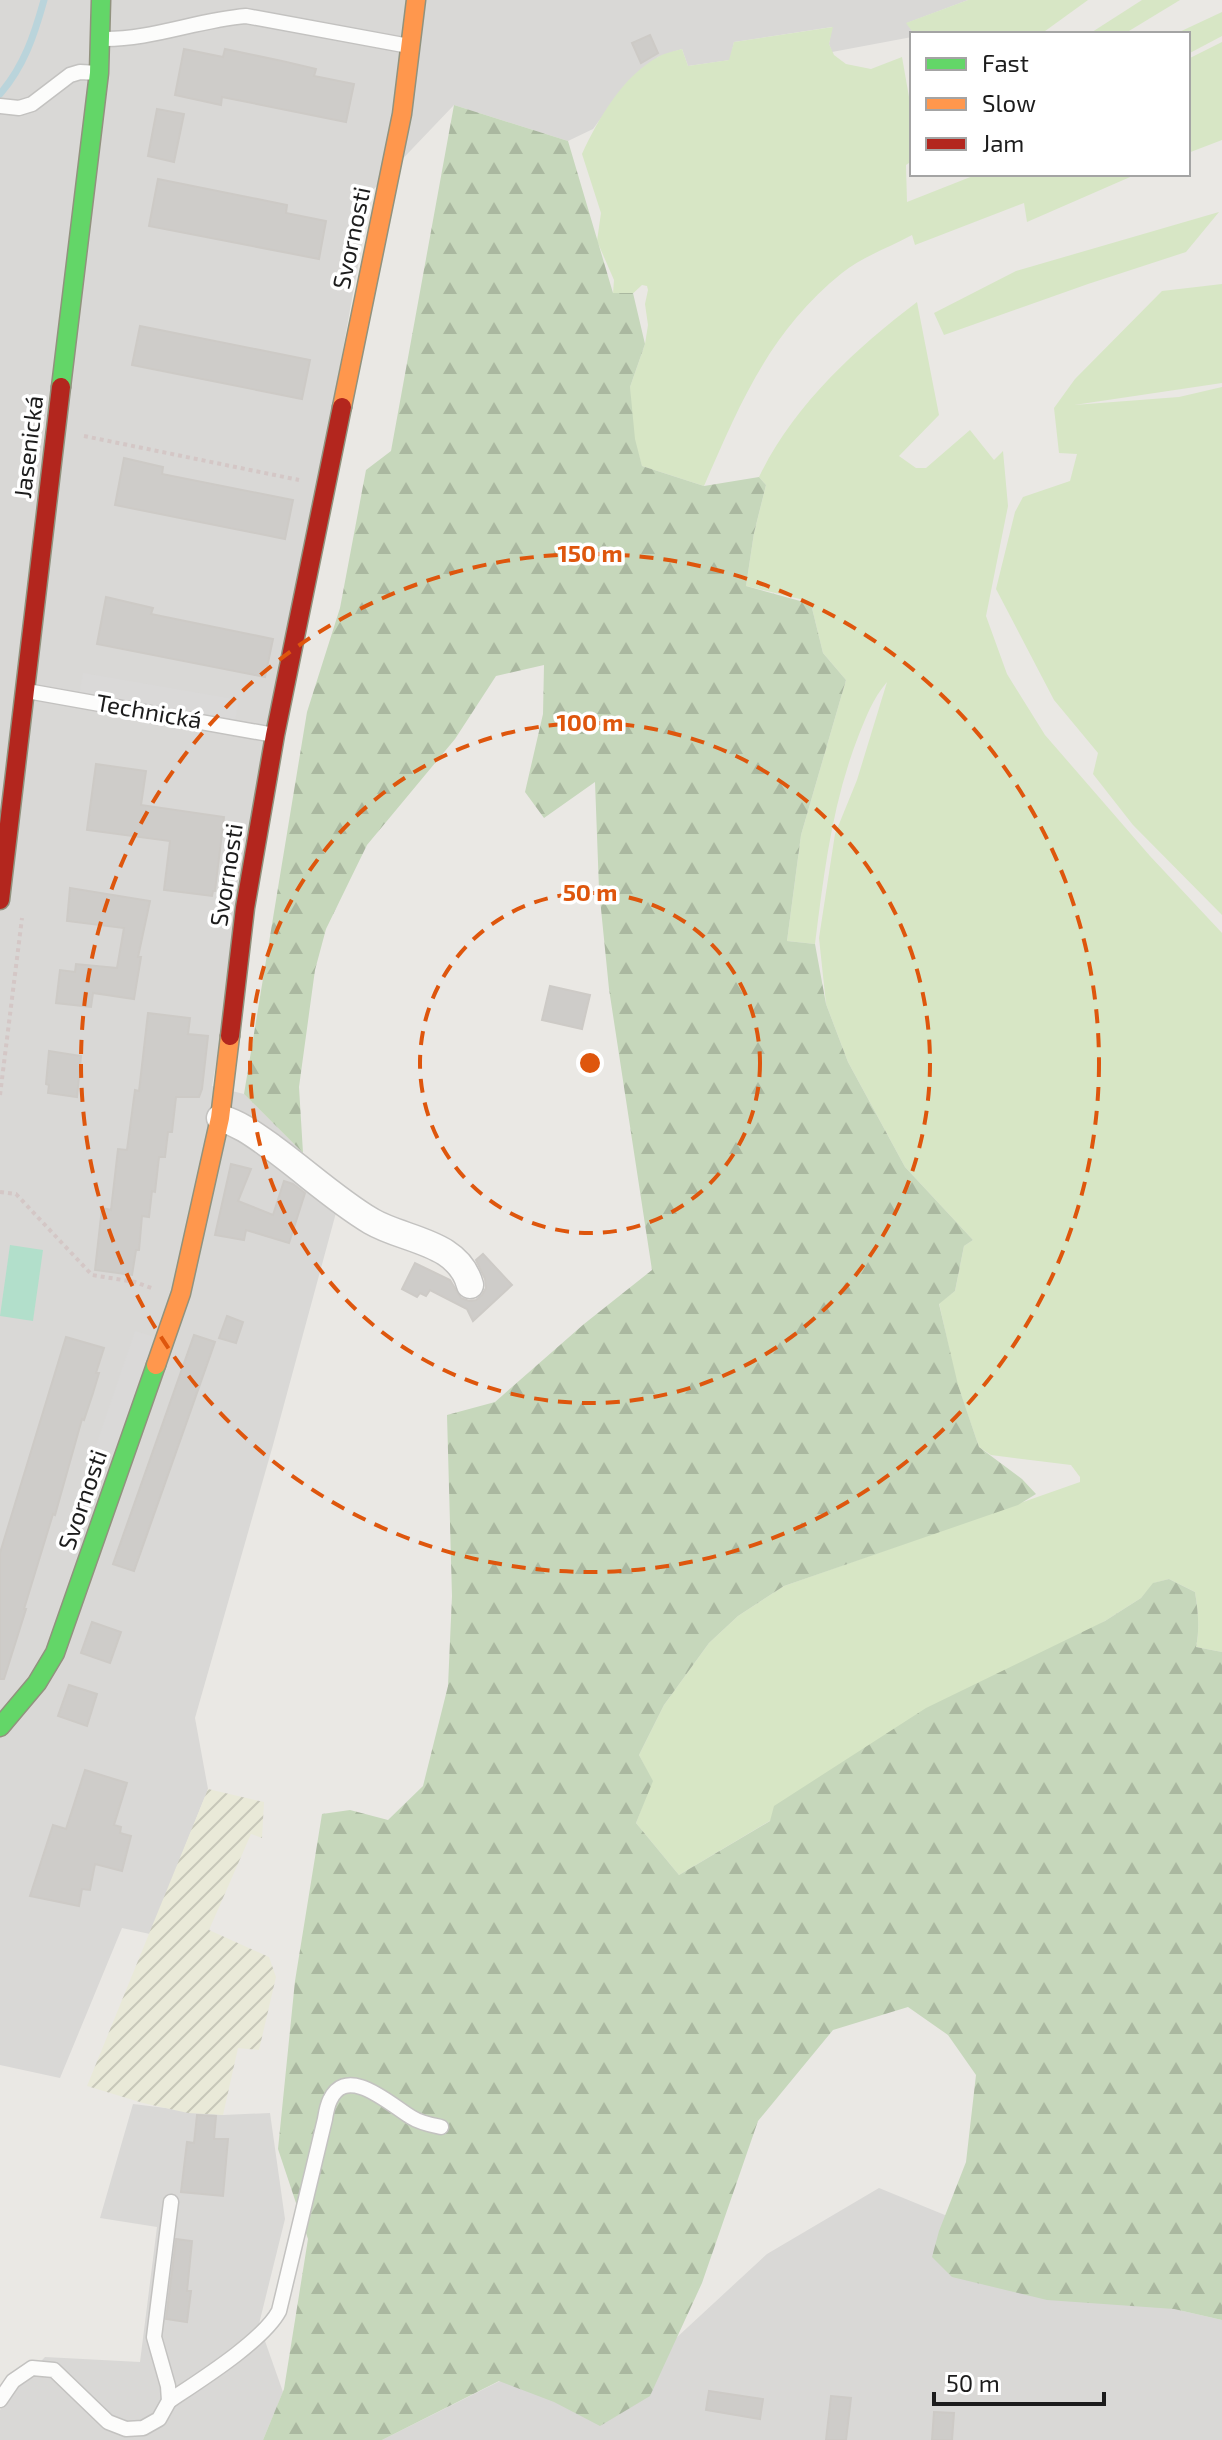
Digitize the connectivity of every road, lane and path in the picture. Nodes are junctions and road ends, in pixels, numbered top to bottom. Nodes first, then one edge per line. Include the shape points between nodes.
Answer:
1 (101, 0) edge
2 (416, 0) edge
3 (101, 39) junction
4 (409, 46) junction
5 (99, 73) junction
6 (4, 106) edge
7 (78, 434) dead end
8 (298, 480) dead end
9 (24, 691) junction
10 (275, 735) junction
11 (0, 900) edge
12 (220, 1118) junction
13 (0, 1192) edge
14 (470, 1285) dead end
15 (179, 1298) junction
16 (0, 1727) edge
17 (441, 2127) dead end
18 (171, 2202) dead end
19 (0, 2400) edge
20 (169, 2401) junction

1 - 3 street, Jasenická
2 - 4 street, Svornosti
3 - 4 lane via 137,38 246,16
3 - 5 street, Jasenická
4 - 10 street, Svornosti via 402,114
5 - 6 lane via 70,75 32,104
5 - 9 street, Jasenická
7 - 8 path
9 - 10 lane, Technická
9 - 11 street, Jasenická
10 - 12 street, Svornosti via 245,908
12 - 14 street via 242,1125 374,1223 449,1254
12 - 15 street, Svornosti
13 - 15 path via 16,1194 92,1275 135,1282
15 - 16 street, Svornosti via 55,1653 46,1672
17 - 20 lane via 413,2119 367,2088 338,2089 330,2099 284,2299 274,2320
18 - 20 lane via 154,2337
19 - 20 lane via 13,2381 32,2368 54,2370 108,2422 126,2429 159,2419

